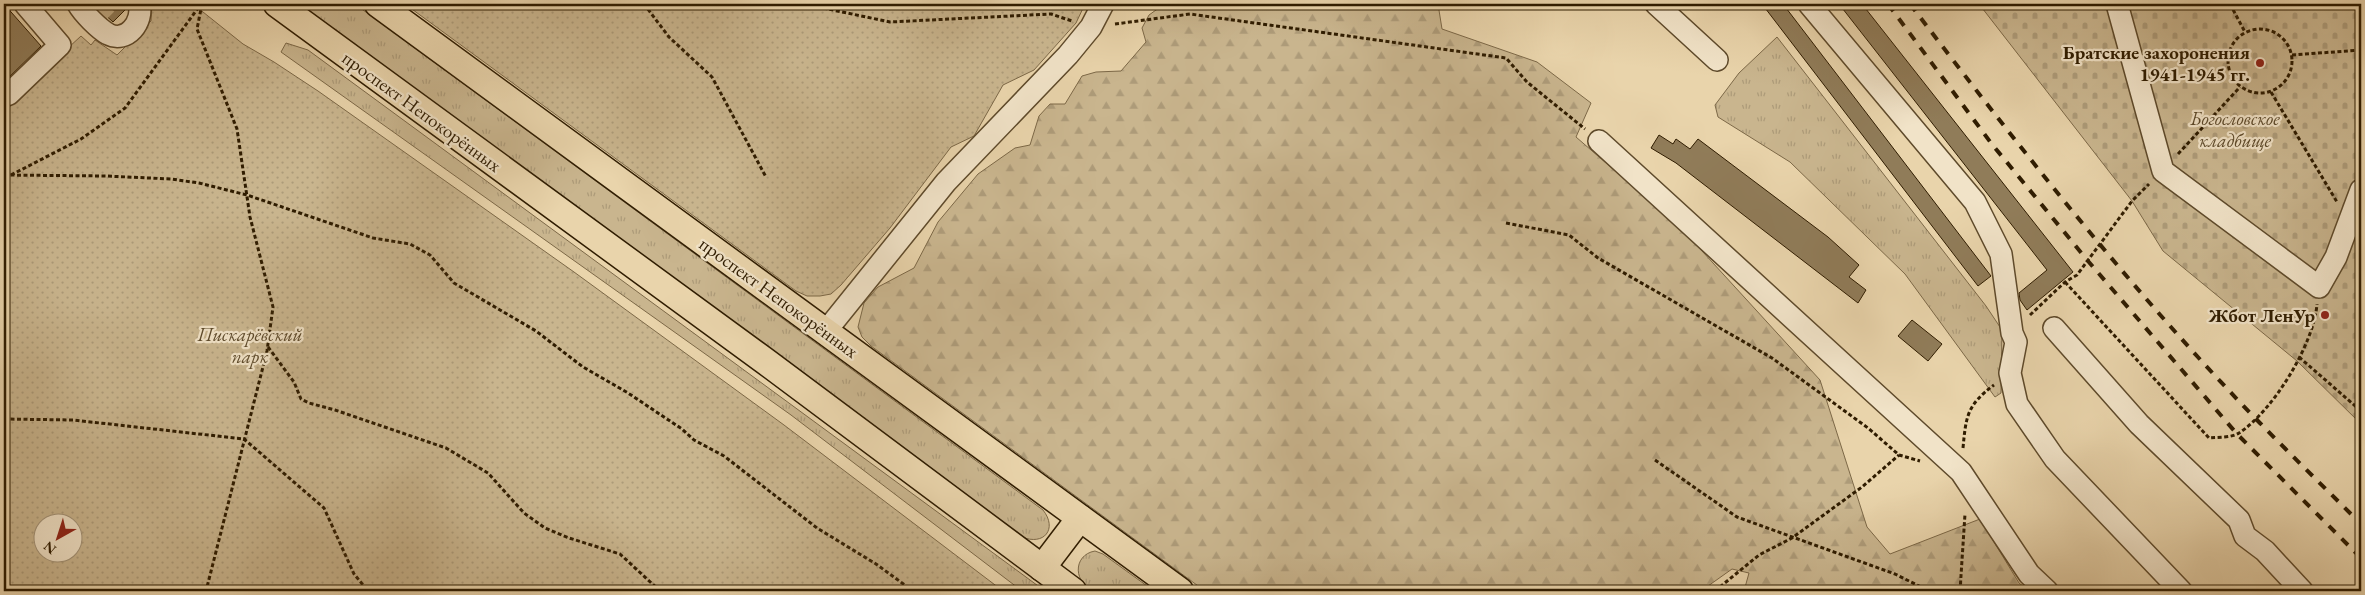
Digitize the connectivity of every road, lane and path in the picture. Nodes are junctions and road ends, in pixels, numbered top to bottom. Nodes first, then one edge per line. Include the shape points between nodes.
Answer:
1 (24, 4) edge
2 (78, 4) edge
3 (139, 4) edge
4 (202, 4) edge
5 (277, 4) edge
6 (378, 4) edge
7 (644, 4) edge
8 (804, 4) edge
9 (1103, 4) edge
10 (1656, 4) edge
11 (1809, 4) edge
12 (2117, 4) edge
13 (2230, 4) edge
14 (1091, 27) junction
15 (2245, 32) junction
16 (2361, 50) edge
17 (2292, 55) junction
18 (1717, 60) dead end
19 (2240, 87) junction
20 (2271, 91) junction
21 (4, 96) edge
22 (1599, 141) joint
23 (2163, 171) junction
24 (4, 175) edge
25 (10, 175) junction
26 (766, 177) dead end
27 (2361, 190) edge
28 (247, 195) junction
29 (2349, 222) junction
30 (1506, 223) dead end
31 (2066, 282) junction
32 (2319, 287) junction
33 (2054, 328) dead end
34 (826, 331) junction
35 (2012, 333) junction
36 (268, 346) junction
37 (2299, 357) junction
38 (2361, 411) edge
39 (4, 420) edge
40 (244, 439) junction
41 (1899, 455) junction
42 (1655, 460) dead end
43 (1926, 462) dead end
44 (1080, 518) junction
45 (1792, 538) junction
46 (1042, 568) junction
47 (206, 591) edge
48 (368, 591) edge
49 (660, 591) edge
50 (913, 591) edge
51 (1073, 591) edge
52 (1180, 591) edge
53 (1715, 591) edge
54 (1928, 591) edge
55 (2047, 591) edge
56 (2181, 591) edge
57 (2302, 591) edge

1 - 21 street via 60,45
2 - 3 street via 108,34 115,36 123,36 140,22
4 - 25 path via 125,108 81,139
4 - 28 path via 197,29 237,129
5 - 46 main road, проспект Непокорённых
6 - 34 main road, проспект Непокорённых
7 - 26 path via 669,37 712,76
8 - 14 path via 890,22 1051,14
9 - 14 street
10 - 18 street
11 - 35 street via 1975,202 2002,254
12 - 23 street
13 - 15 path
14 - 22 path via 1190,14 1506,58 1527,82
14 - 34 street via 946,182
15 - 17 path via 2257,29 2271,31 2285,40
15 - 19 path via 2235,41 2228,58 2230,73
16 - 17 path
17 - 20 path via 2292,67 2284,83
19 - 20 path via 2259,93
19 - 23 path
20 - 29 path
22 - 55 street via 1962,472 2028,574
23 - 31 path via 2132,201 2078,275
23 - 32 street
24 - 25 path
25 - 28 path via 171,179
27 - 29 street
28 - 36 path via 273,307
28 - 50 path via 373,238 410,244 430,255 454,283 536,330 583,367 724,456 817,528
29 - 32 street via 2336,257
30 - 41 path via 1569,235 1598,258 1772,358 1868,428
31 - 35 path
31 - 37 path via 2209,438 2238,434 2256,419
32 - 37 path via 2316,316
33 - 57 street via 2139,424 2238,520 2245,536 2265,551
34 - 44 main road, проспект Непокорённых
35 - 56 street via 2016,342 2010,373 2017,404 2054,459
36 - 40 path
36 - 49 path via 302,399 309,404 453,452 488,473 524,513 545,528 620,554
37 - 38 path
39 - 40 path via 73,420
40 - 47 path
40 - 48 path via 324,508 354,574
41 - 43 path
41 - 45 path via 1862,487
42 - 45 path via 1737,516
44 - 46 main road
44 - 52 main road, проспект Непокорённых
45 - 53 path via 1759,556
45 - 54 path via 1895,574
46 - 51 main road, проспект Непокорённых

